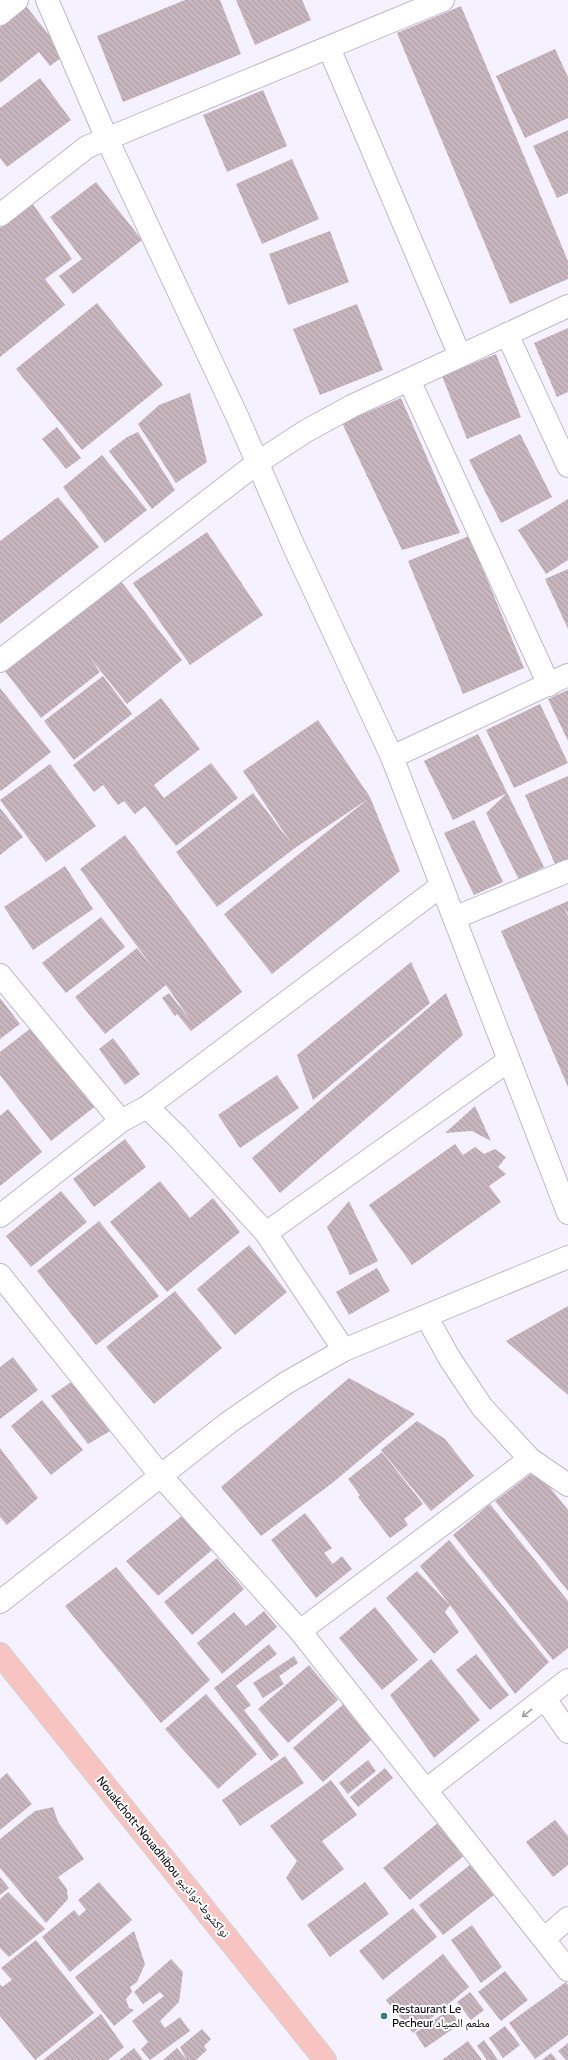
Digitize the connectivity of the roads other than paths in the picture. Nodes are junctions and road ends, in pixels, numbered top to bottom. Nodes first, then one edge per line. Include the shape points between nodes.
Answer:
1 (17, 0) edge
2 (47, 0) edge
3 (443, 0) edge
4 (401, 8) edge
5 (0, 14) edge
6 (329, 48) junction
7 (107, 139) junction
8 (0, 215) edge
9 (568, 306) edge
10 (507, 334) junction
11 (460, 356) junction
12 (409, 380) junction
13 (257, 462) junction
14 (568, 466) edge
15 (0, 661) edge
16 (559, 680) edge
17 (392, 757) junction
18 (568, 871) edge
19 (442, 886) junction
20 (454, 918) junction
21 (0, 975) edge
22 (508, 1061) junction
23 (147, 1107) junction
24 (121, 1121) junction
25 (568, 1213) edge
26 (0, 1216) edge
27 (266, 1233) junction
28 (568, 1257) edge
29 (0, 1275) edge
30 (426, 1316) junction
31 (344, 1350) junction
32 (530, 1459) junction
33 (161, 1476) junction
34 (568, 1485) edge
35 (0, 1602) edge
36 (300, 1631) junction
37 (0, 1654) edge
38 (568, 1680) edge
39 (545, 1699) junction
40 (568, 1732) edge
41 (426, 1790) junction
42 (568, 1918) edge
43 (544, 1939) junction
44 (568, 1970) edge
45 (325, 2060) edge

1 - 5 street
2 - 7 street
3 - 4 street
4 - 6 street
6 - 7 street
6 - 11 street
7 - 8 street via 87,147 70,159
7 - 13 street
9 - 10 street
10 - 11 street
10 - 14 street
11 - 12 street
12 - 13 street via 352,406
12 - 16 street
13 - 15 street
13 - 17 street
16 - 17 street
17 - 19 street
18 - 20 street
19 - 20 street
19 - 23 street
20 - 22 street
21 - 24 street
22 - 25 street
22 - 27 street
23 - 24 street
23 - 27 street
24 - 26 street
27 - 31 street
28 - 30 street
29 - 33 street
30 - 31 street
30 - 32 street via 450,1359 482,1407
31 - 33 street via 286,1382 228,1423
32 - 34 street
32 - 36 street
33 - 35 street
33 - 36 street
36 - 41 street
37 - 45 highway, Nouakchott-Nouadhibou نواكشوط-نواذيبو
38 - 39 street
39 - 40 street
39 -> 41 street
41 - 43 street
42 - 43 street
43 - 44 street

